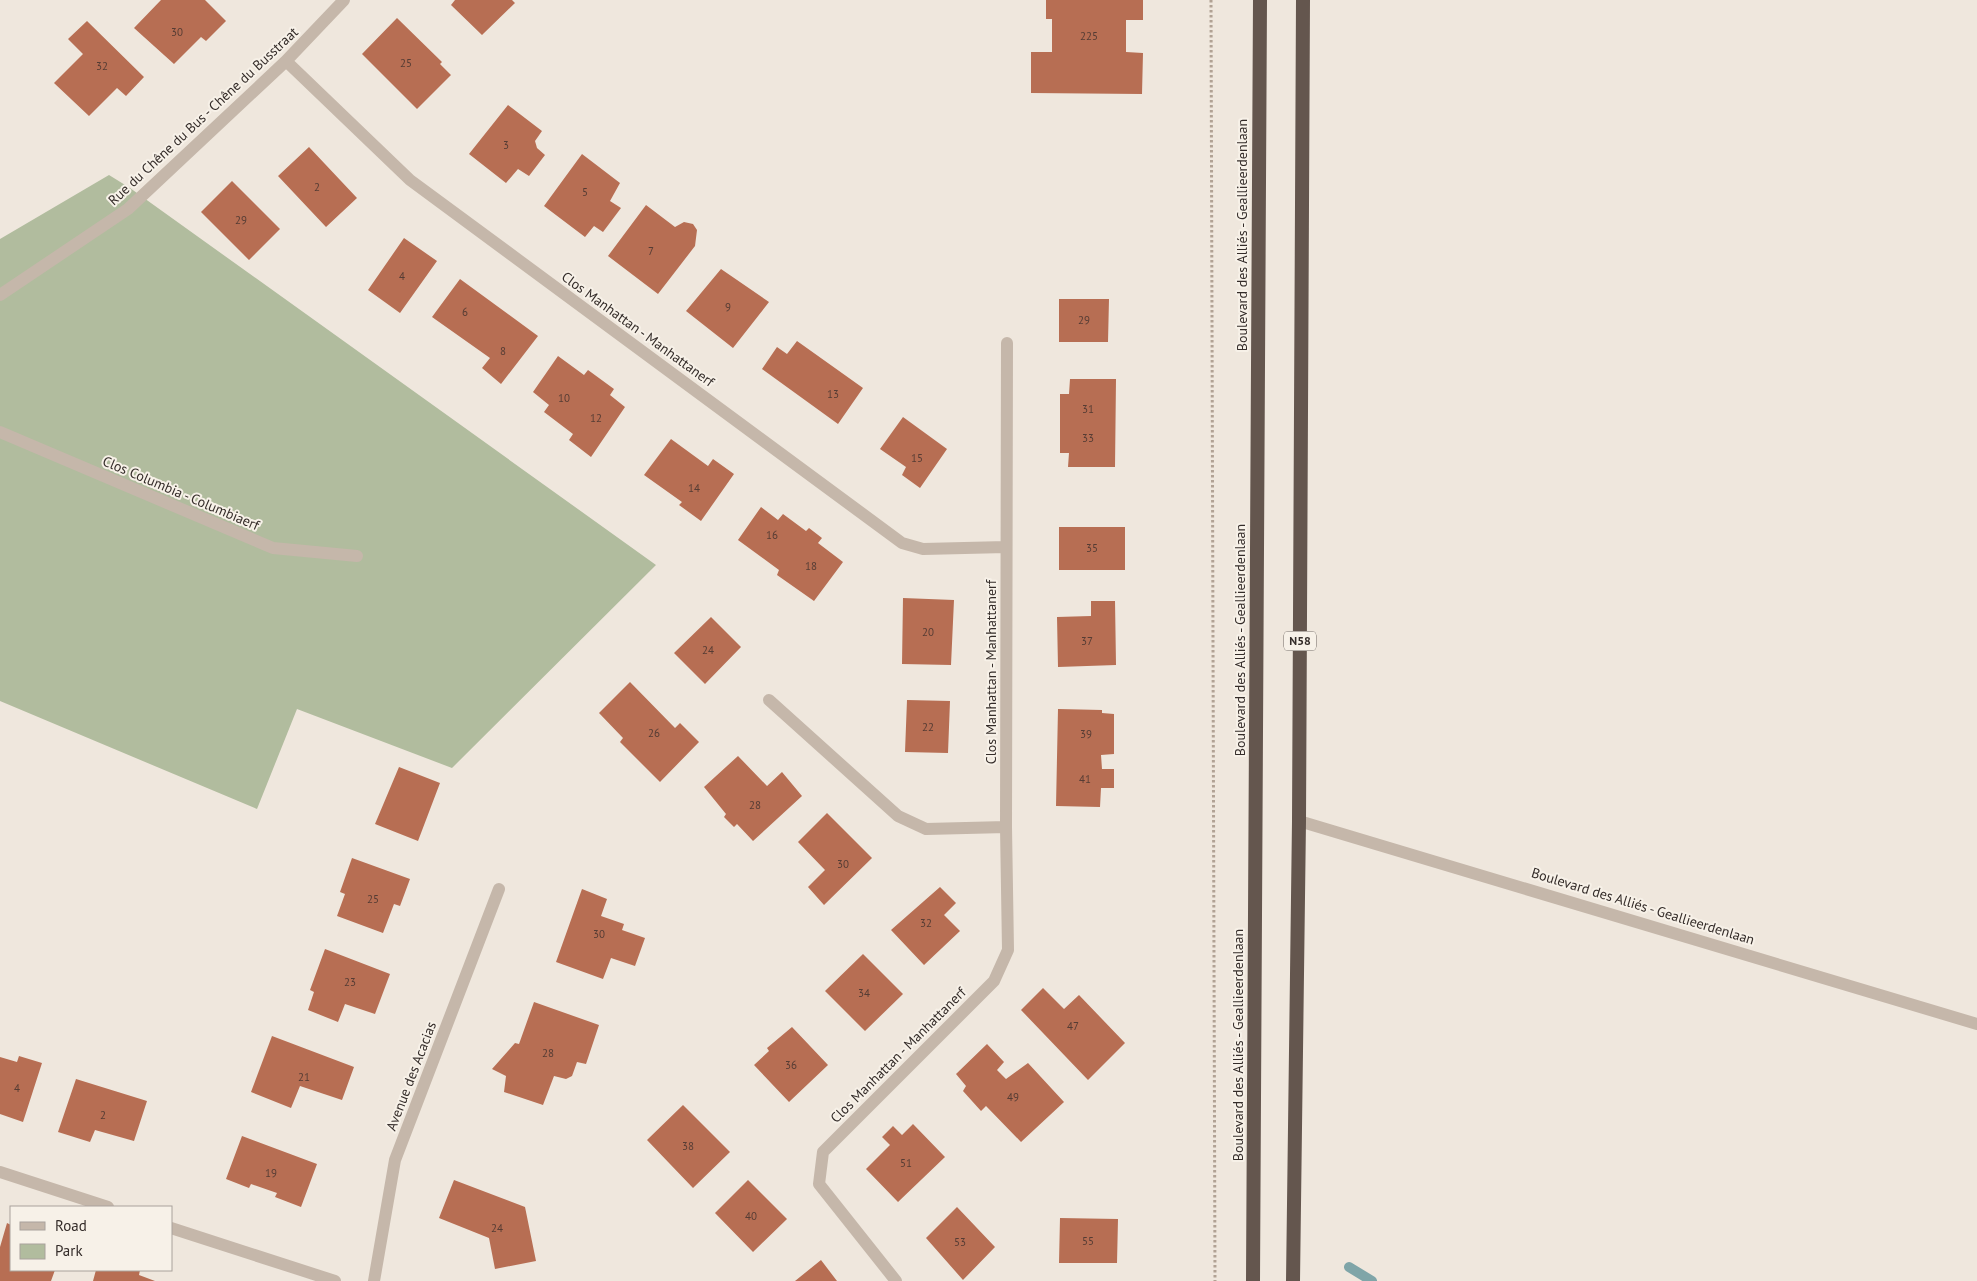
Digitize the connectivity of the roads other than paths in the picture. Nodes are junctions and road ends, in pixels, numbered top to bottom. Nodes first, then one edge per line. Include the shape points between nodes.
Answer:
1 (344, 0) edge
2 (1260, 0) edge
3 (1303, 0) edge
4 (286, 60) junction
5 (0, 295) edge
6 (1007, 343) dead end
7 (0, 432) edge
8 (1006, 548) junction
9 (357, 556) dead end
10 (769, 700) dead end
11 (1299, 820) junction
12 (1006, 827) junction
13 (499, 889) dead end
14 (1977, 1024) edge
15 (0, 1172) edge
16 (105, 1206) edge
17 (172, 1228) edge
18 (335, 1281) edge
19 (374, 1281) edge
20 (896, 1281) edge
21 (1253, 1281) edge
22 (1293, 1281) edge

1 - 4 street, Rue du Chêne du Bus - Chêne du Busstraat
2 - 21 highway, Boulevard des Alliés - Geallieerdenlaan
3 - 11 highway, N58
4 - 5 street, Rue du Chêne du Bus - Chêne du Busstraat via 128,209
4 - 8 street, Clos Manhattan - Manhattanerf via 410,180 902,543 923,549
6 - 8 street, Clos Manhattan - Manhattanerf
7 - 9 street, Clos Columbia - Columbiaerf via 273,548
8 - 12 street, Clos Manhattan - Manhattanerf
10 - 12 street via 898,816 926,829
11 - 14 street, Boulevard des Alliés - Geallieerdenlaan
11 - 22 highway, N58
12 - 20 street, Clos Manhattan - Manhattanerf via 1008,950 994,981 823,1152 820,1184
13 - 19 street, Avenue des Acacias via 395,1160
15 - 16 street
17 - 18 street

